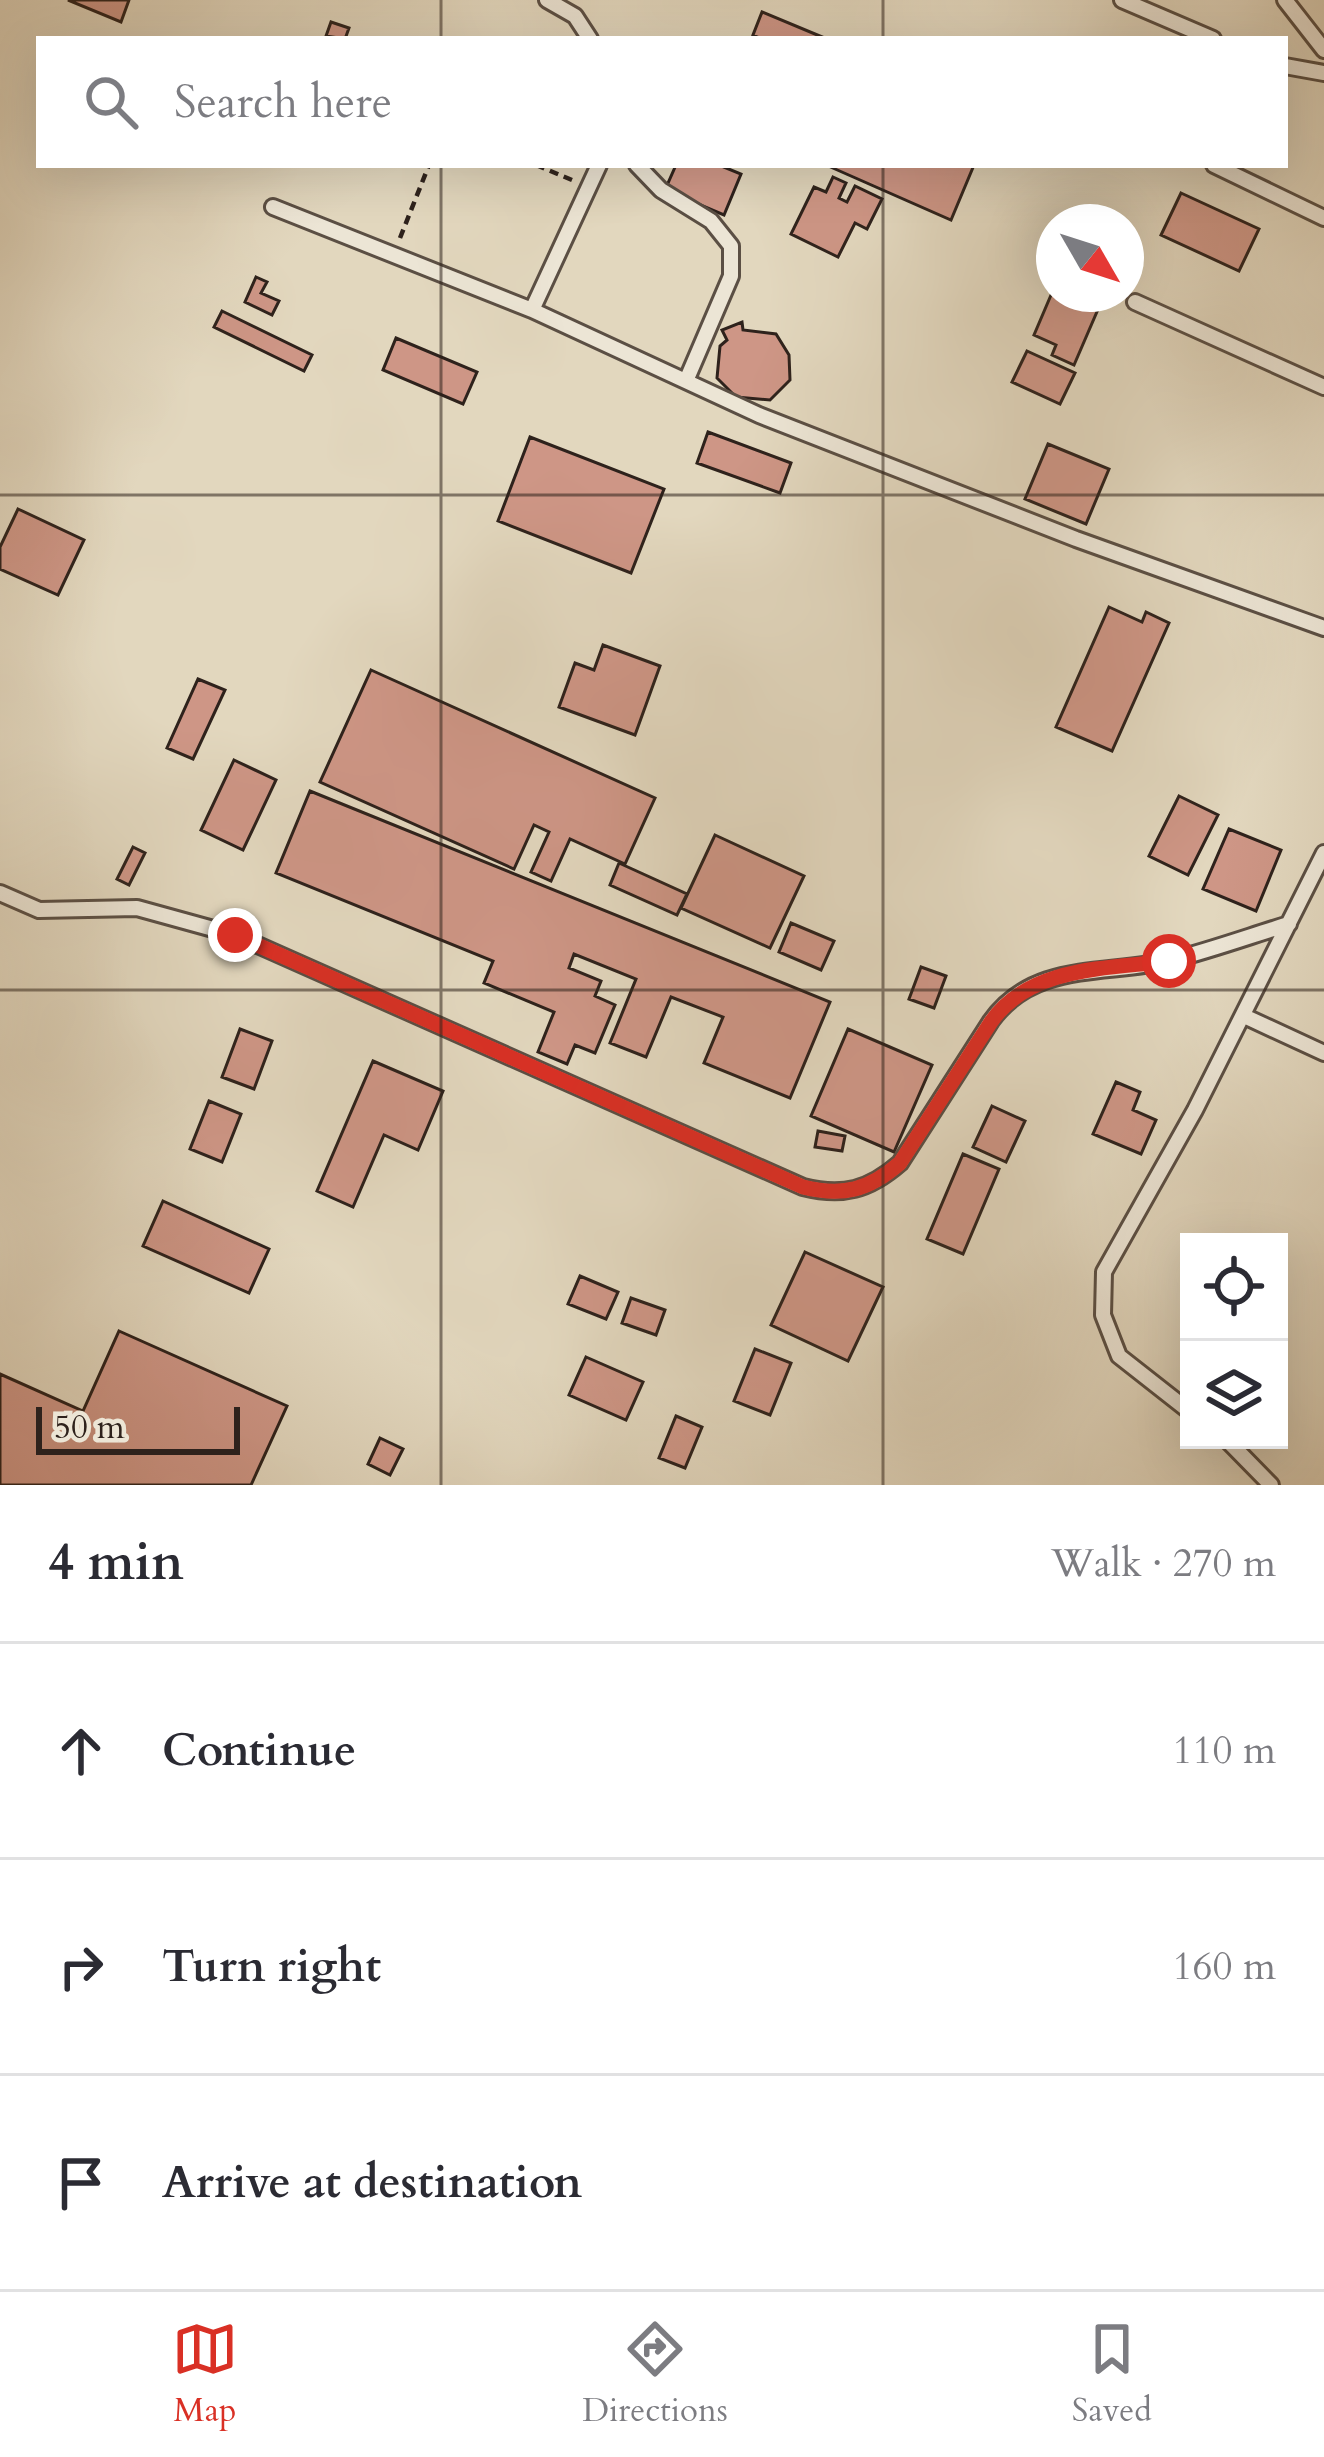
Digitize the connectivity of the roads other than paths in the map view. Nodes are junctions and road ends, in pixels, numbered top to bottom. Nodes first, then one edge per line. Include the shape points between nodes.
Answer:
1 (547, 0) edge
2 (1122, 0) edge
3 (1285, 0) edge
4 (588, 36) edge
5 (1206, 36) edge
6 (1324, 50) edge
7 (1288, 67) edge
8 (1324, 73) edge
9 (598, 168) edge
10 (640, 168) edge
11 (1220, 168) edge
12 (272, 207) dead end
13 (1324, 218) edge
14 (1144, 306) edge
15 (532, 310) junction
16 (686, 381) junction
17 (1324, 387) edge
18 (1324, 628) edge
19 (1324, 853) edge
20 (0, 893) edge
21 (1289, 924) junction
22 (1244, 1016) junction
23 (1324, 1053) edge
24 (1180, 1404) edge
25 (1235, 1449) edge
26 (1271, 1485) edge

1 - 4 lane via 575,16
2 - 5 lane
3 - 6 lane
7 - 8 lane
9 - 15 lane
10 - 16 lane via 711,221 730,246 730,276
11 - 13 lane
12 - 15 lane
14 - 17 lane
15 - 16 lane
16 - 18 lane via 1076,539
19 - 21 lane
20 - 21 lane via 39,910 136,908 235,935 829,1193 880,1181 900,1163 1005,1002 1025,987 1169,961
21 - 22 lane
22 - 23 lane
22 - 24 lane via 1104,1272 1103,1315 1119,1356
25 - 26 lane

